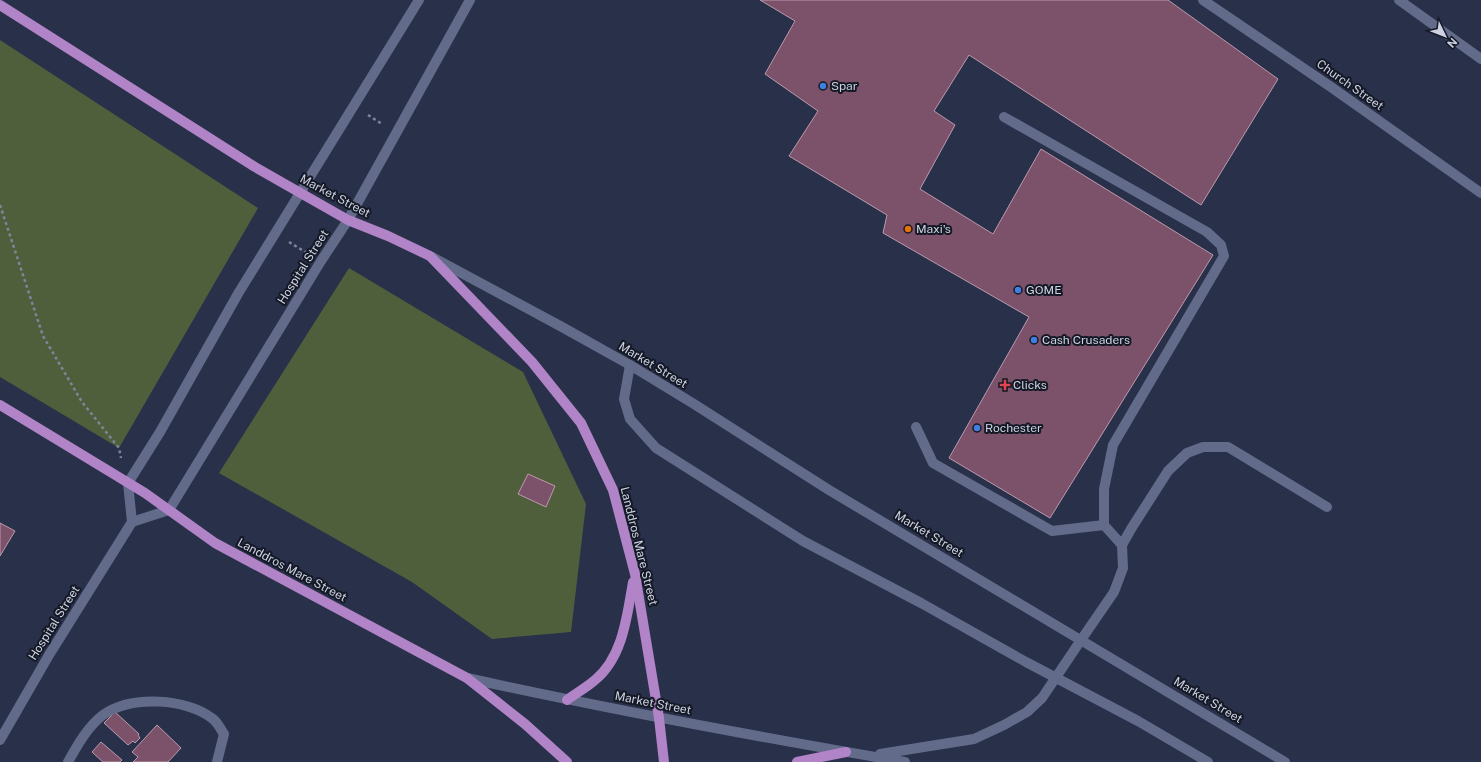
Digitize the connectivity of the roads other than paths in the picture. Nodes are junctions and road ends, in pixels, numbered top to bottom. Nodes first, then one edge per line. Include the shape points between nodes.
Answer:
1 (418, 0) edge
2 (470, 0) edge
3 (1203, 0) edge
4 (1399, 0) edge
5 (0, 5) edge
6 (1481, 59) edge
7 (1004, 117) dead end
8 (300, 192) junction
9 (1481, 193) edge
10 (348, 220) junction
11 (430, 256) junction
12 (630, 365) junction
13 (0, 405) edge
14 (916, 427) dead end
15 (128, 483) junction
16 (1327, 507) dead end
17 (169, 510) junction
18 (132, 522) junction
19 (1104, 525) junction
20 (1122, 545) junction
21 (635, 574) junction
22 (1081, 640) junction
23 (467, 678) junction
24 (1056, 678) junction
25 (567, 700) junction
26 (659, 718) junction
27 (0, 740) edge
28 (846, 752) junction
29 (870, 756) junction
30 (68, 762) edge
31 (217, 762) edge
32 (567, 762) edge
33 (664, 762) edge
34 (797, 762) edge
35 (905, 762) edge
36 (1208, 762) edge
37 (1285, 762) edge

1 - 8 main road
2 - 10 main road, Hospital Street
3 - 9 main road, Church Street
4 - 6 main road
5 - 8 main road, Market Street via 255,167
7 - 19 main road via 1207,232 1220,245 1224,256 1113,445 1104,489
8 - 10 main road, Market Street
8 - 15 main road
10 - 11 main road, Market Street
10 - 17 main road, Hospital Street
11 - 12 main road, Market Street
11 - 21 main road, Landdros Mare Street via 532,362 581,423 613,490
12 - 22 main road, Market Street via 829,490
12 - 24 main road via 624,399 630,419 656,448 804,541
13 - 15 main road, Landdros Mare Street
14 - 19 main road via 933,463 1052,531
15 - 17 main road, Landdros Mare Street
15 - 18 main road
16 - 20 main road via 1228,447 1203,447 1187,453 1168,471
17 - 18 main road
17 - 23 main road, Landdros Mare Street via 215,543
18 - 27 main road, Hospital Street via 49,655
19 - 20 main road
20 - 22 main road via 1123,568 1114,592
21 - 25 main road via 626,625 613,658 596,680
21 - 26 main road, Landdros Mare Street
22 - 24 main road
22 - 37 main road, Market Street
23 - 25 main road, Market Street
23 - 32 main road, Landdros Mare Street via 525,724
24 - 29 main road via 1028,712 974,739
24 - 36 main road
25 - 26 main road, Market Street
26 - 28 main road, Market Street
26 - 33 main road, Landdros Mare Street
28 - 29 main road, Market Street
28 - 34 main road
29 - 35 main road, Market Street
30 - 31 main road via 90,728 102,716 118,707 138,702 167,703 195,708 215,720 224,734

